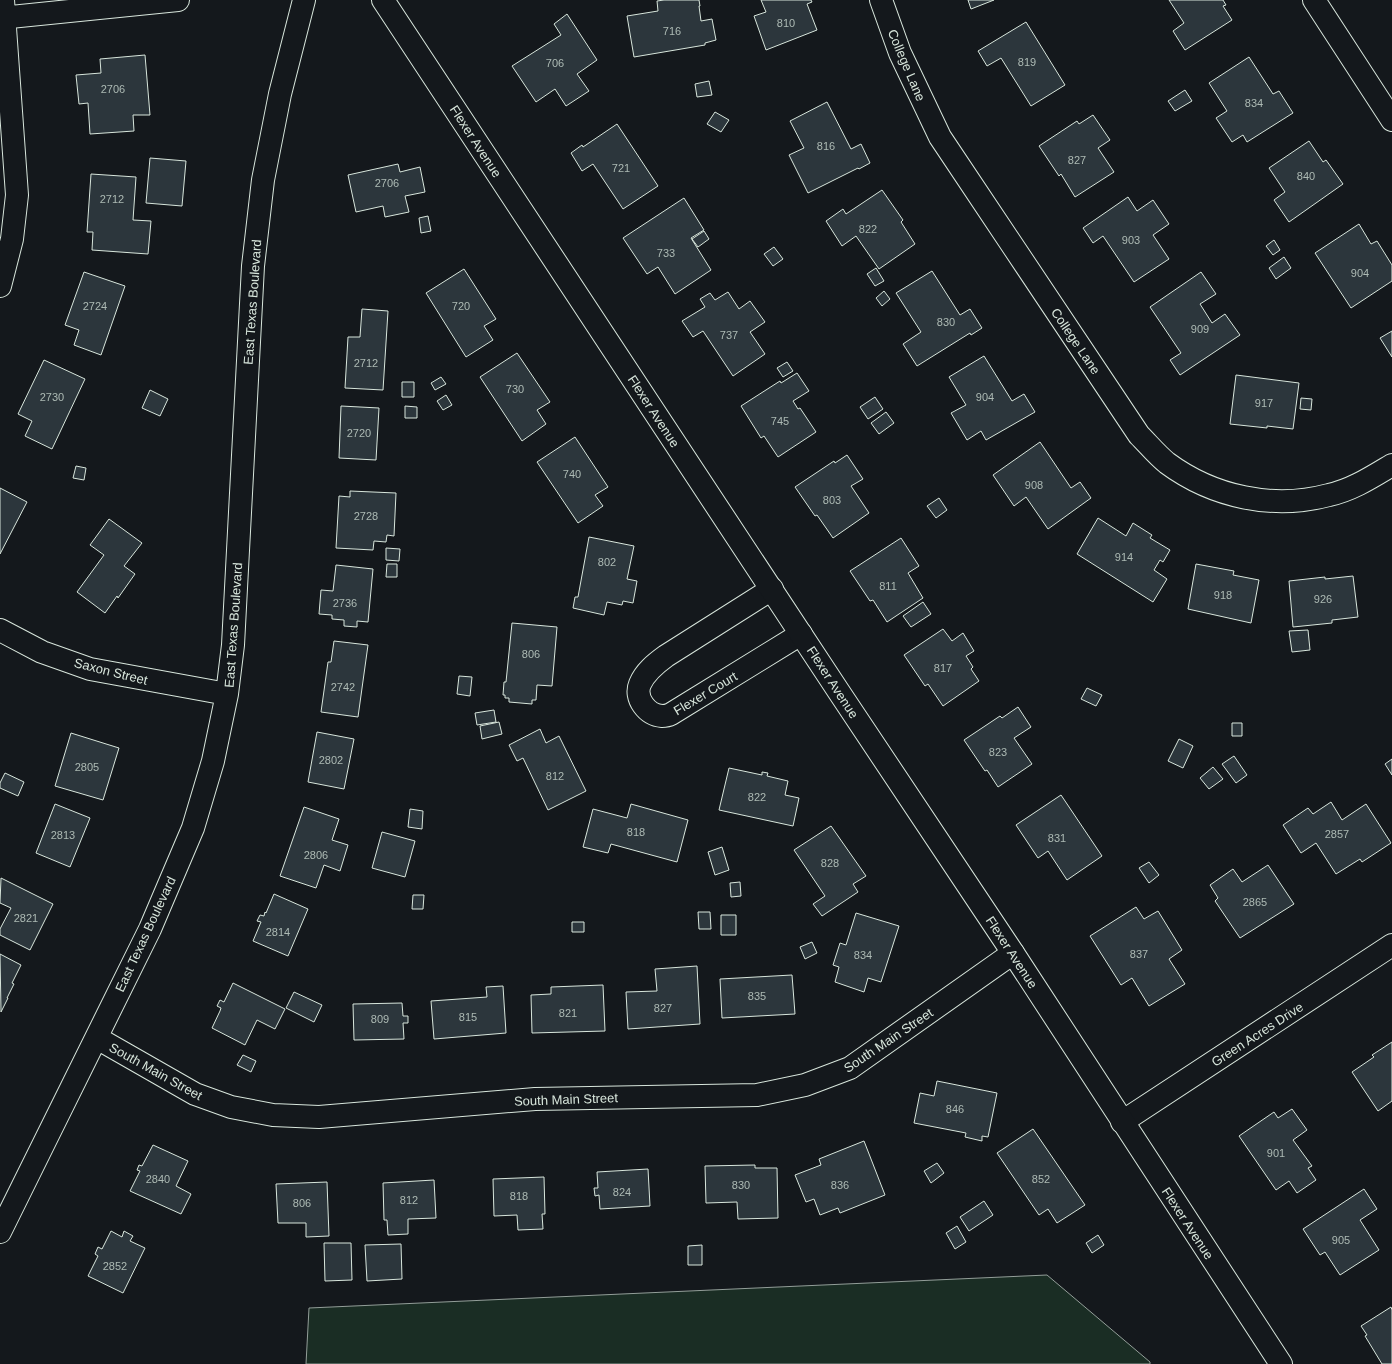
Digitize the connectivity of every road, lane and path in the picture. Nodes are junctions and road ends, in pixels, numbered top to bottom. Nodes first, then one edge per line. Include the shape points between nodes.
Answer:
1 (178, 0) edge
2 (304, 0) edge
3 (383, 0) edge
4 (881, 0) edge
5 (1314, 0) edge
6 (3, 12) edge
7 (1392, 120) edge
8 (0, 286) edge
9 (1392, 465) edge
10 (772, 589) junction
11 (0, 630) edge
12 (801, 634) junction
13 (227, 694) junction
14 (1392, 946) edge
15 (1013, 953) junction
16 (97, 1038) junction
17 (1122, 1122) junction
18 (0, 1232) edge
19 (1281, 1364) edge

1 - 6 street
2 - 13 street, East Texas Boulevard via 280,94 263,180 253,266 233,645
3 - 10 street, Flexer Avenue
4 - 9 street, College Lane via 900,52 940,137 1139,435 1166,462 1193,480 1222,492 1260,500 1292,501 1330,495 1366,481
5 - 7 street
6 - 8 street via 17,195 12,239
10 - 12 street, Flexer Avenue
10 - 12 street, Flexer Court via 654,665 639,686 640,699 645,707 662,716 671,714
11 - 13 street, Saxon Street via 42,652 90,669
12 - 15 street, Flexer Avenue
13 - 16 street, East Texas Boulevard via 214,761 192,828 150,929
14 - 17 street, Green Acres Drive
15 - 16 street, South Main Street via 850,1068 805,1085 757,1096 535,1099 319,1117 273,1115 231,1107 195,1094
15 - 17 street, Flexer Avenue
16 - 18 street, East Texas Boulevard
17 - 19 street, Flexer Avenue

